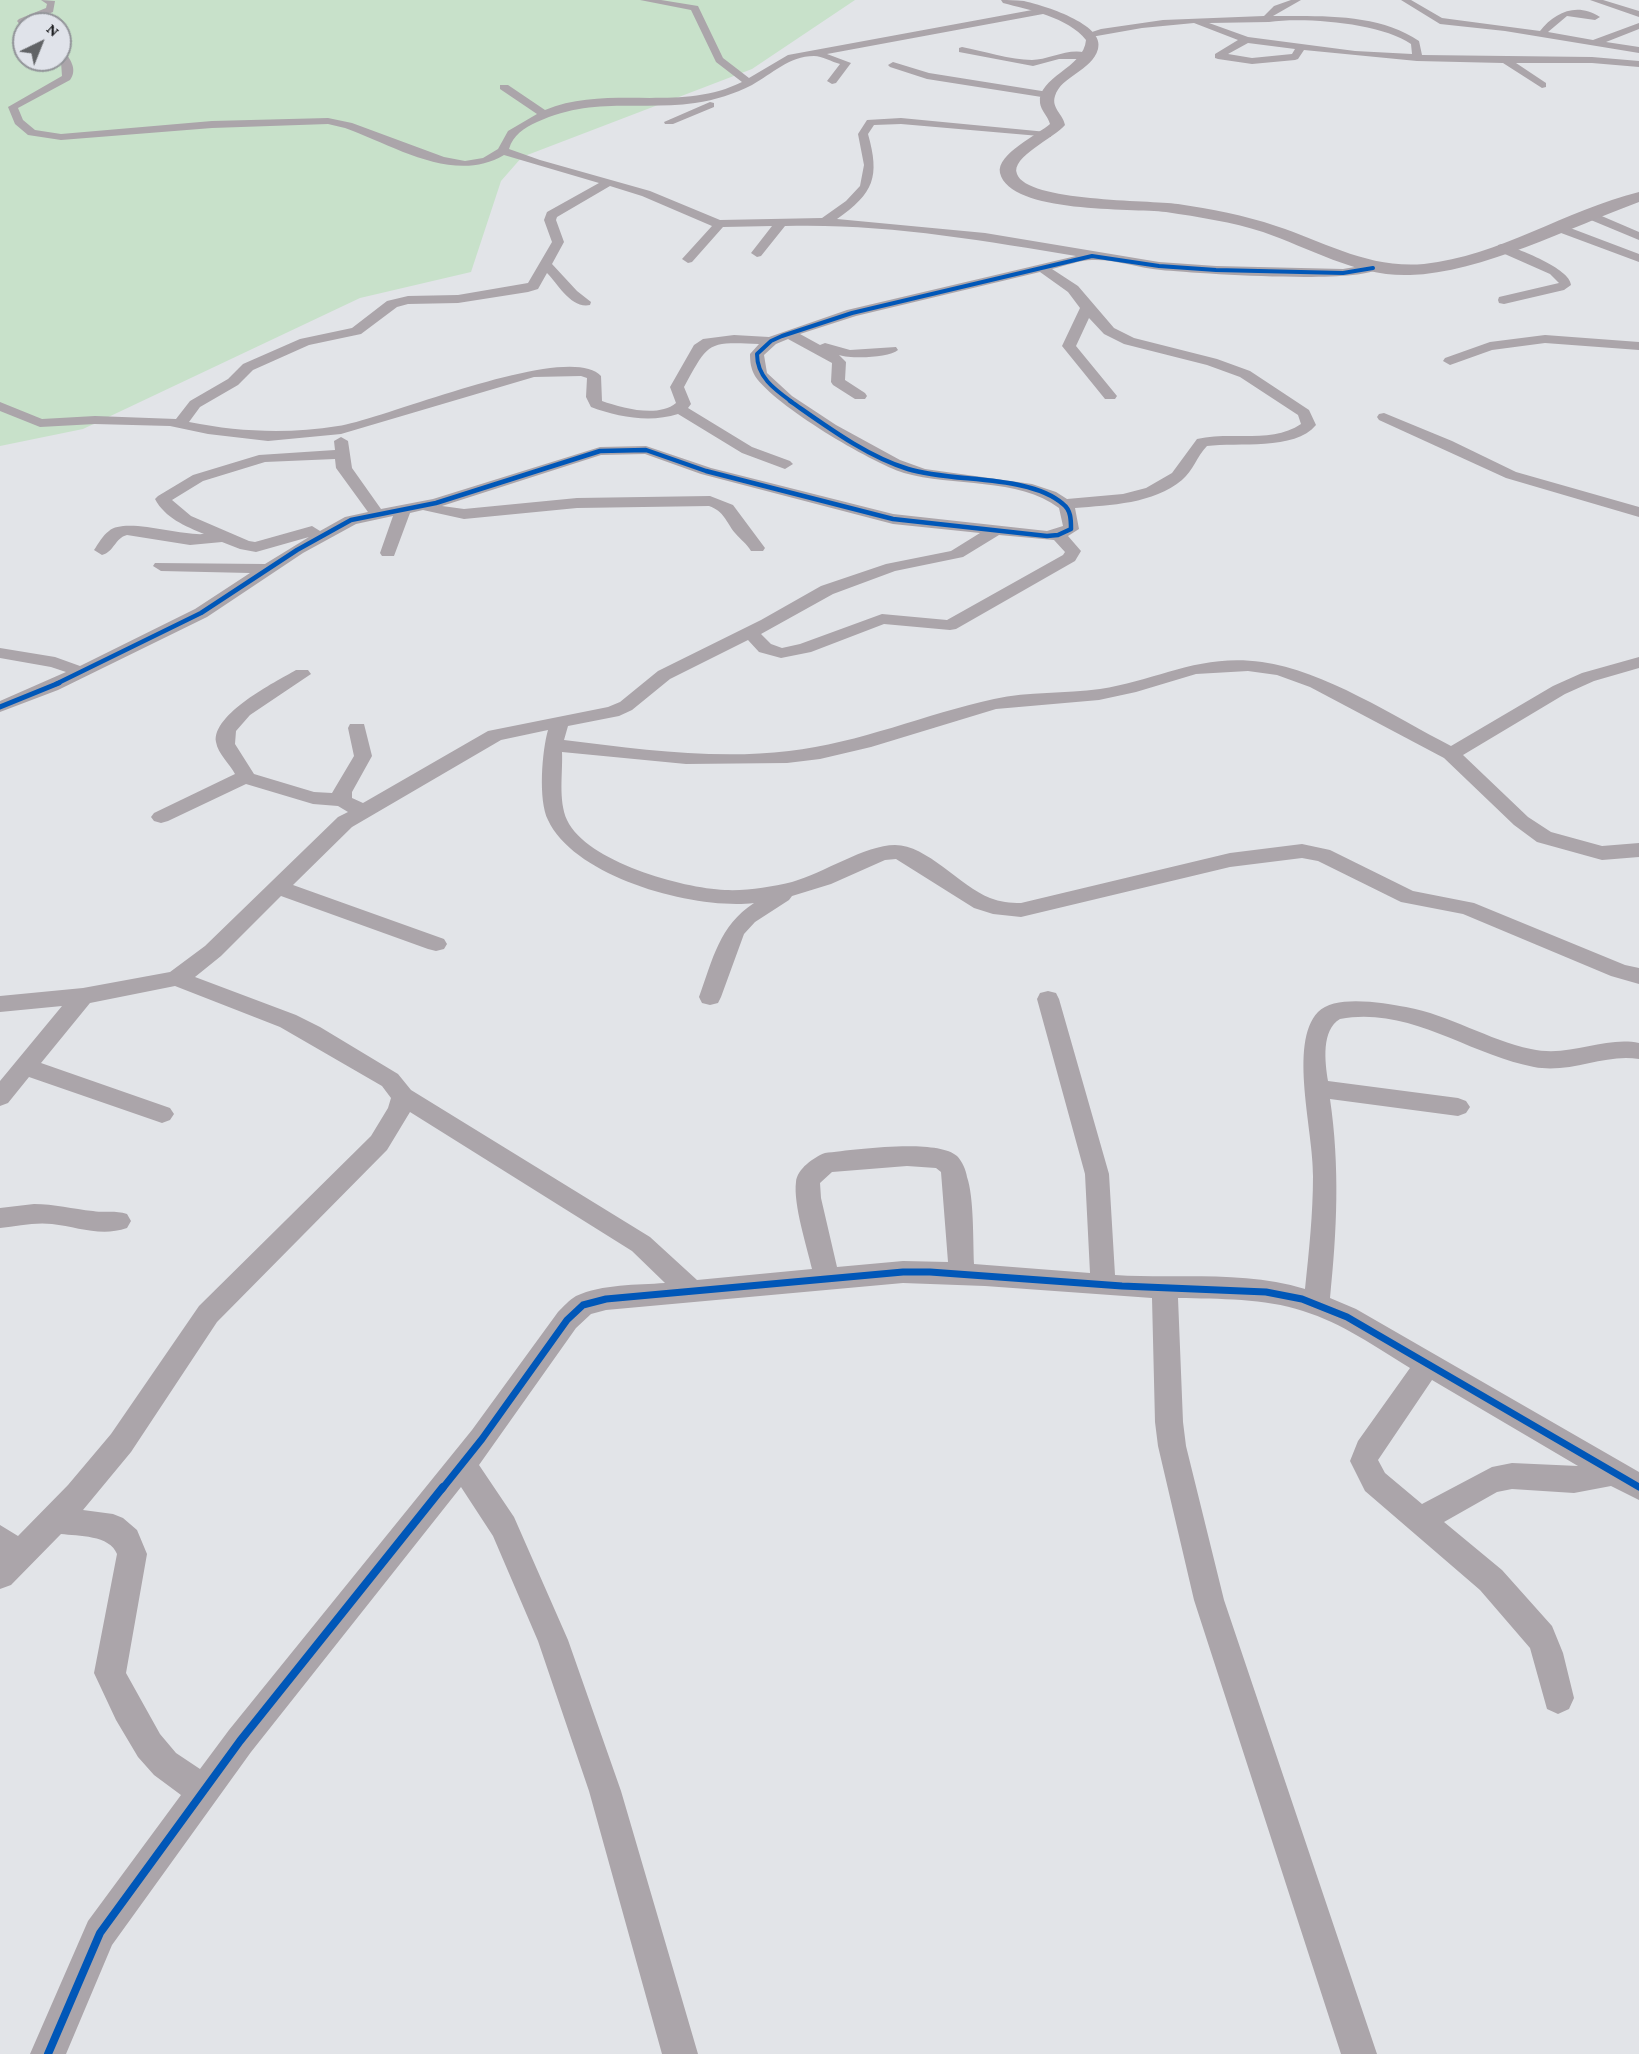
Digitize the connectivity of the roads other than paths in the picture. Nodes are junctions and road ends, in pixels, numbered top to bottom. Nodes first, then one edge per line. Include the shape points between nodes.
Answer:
1 (45, 0) edge
2 (644, 0) edge
3 (1007, 0) edge
4 (1298, 0) edge
5 (1405, 0) edge
6 (1594, 0) edge
7 (1043, 11) junction
8 (44, 12) edge
9 (1639, 14) edge
10 (1595, 17) dead end
11 (1266, 20) junction
12 (1196, 21) junction
13 (1639, 26) edge
14 (1091, 34) junction
15 (1542, 34) junction
16 (1246, 40) junction
17 (1596, 42) junction
18 (1300, 48) junction
19 (962, 50) dead end
20 (1639, 50) edge
21 (818, 54) junction
22 (1087, 56) junction
23 (1417, 58) junction
24 (1505, 60) junction
25 (1639, 64) edge
26 (893, 65) dead end
27 (69, 72) edge
28 (747, 81) junction
29 (832, 81) dead end
30 (1542, 85) dead end
31 (504, 87) dead end
32 (1048, 95) junction
33 (719, 96) junction
34 (921, 110) dead end
35 (542, 113) junction
36 (669, 122) dead end
37 (950, 126) junction
38 (1047, 135) junction
39 (503, 151) junction
40 (608, 183) junction
41 (1639, 197) edge
42 (1590, 215) junction
43 (825, 221) junction
44 (782, 222) junction
45 (720, 224) junction
46 (1557, 227) junction
47 (1639, 236) edge
48 (1502, 248) junction
49 (757, 253) dead end
50 (1092, 255) junction
51 (1639, 258) edge
52 (688, 259) dead end
53 (544, 264) junction
54 (1042, 268) junction
55 (1373, 268) junction
56 (1504, 300) dead end
57 (585, 302) dead end
58 (1087, 308) junction
59 (789, 334) junction
60 (771, 341) junction
61 (810, 344) junction
62 (1639, 346) edge
63 (891, 350) dead end
64 (1450, 361) dead end
65 (860, 396) dead end
66 (1110, 396) dead end
67 (0, 406) edge
68 (680, 409) junction
69 (1384, 417) dead end
70 (180, 423) junction
71 (341, 430) junction
72 (342, 454) junction
73 (785, 464) dead end
74 (1064, 504) junction
75 (423, 506) junction
76 (403, 510) junction
77 (1639, 512) edge
78 (377, 514) junction
79 (346, 523) junction
80 (995, 531) junction
81 (1058, 535) junction
82 (226, 537) junction
83 (758, 549) dead end
84 (102, 550) dead end
85 (388, 553) dead end
86 (161, 566) dead end
87 (269, 569) junction
88 (750, 632) junction
89 (0, 653) edge
90 (1639, 662) edge
91 (80, 672) junction
92 (302, 674) dead end
93 (0, 707) edge
94 (560, 722) junction
95 (357, 728) dead end
96 (553, 745) junction
97 (1451, 754) junction
98 (244, 777) junction
99 (343, 800) junction
100 (365, 811) junction
101 (161, 817) dead end
102 (1639, 850) edge
103 (796, 886) junction
104 (277, 887) junction
105 (738, 897) junction
106 (748, 917) junction
107 (436, 944) dead end
108 (1639, 976) edge
109 (176, 978) junction
110 (83, 996) junction
111 (710, 997) dead end
112 (1048, 999) dead end
113 (0, 1004) edge
114 (1639, 1051) edge
115 (25, 1067) junction
116 (1318, 1089) junction
117 (403, 1096) junction
118 (0, 1097) edge
119 (1458, 1107) dead end
120 (162, 1114) dead end
121 (0, 1218) edge
122 (118, 1221) dead end
123 (962, 1274) junction
124 (827, 1279) junction
125 (1103, 1284) junction
126 (1165, 1288) junction
127 (693, 1291) junction
128 (1316, 1303) junction
129 (1428, 1364) junction
130 (462, 1464) junction
131 (1614, 1472) junction
132 (1639, 1487) edge
133 (55, 1519) junction
134 (1421, 1520) junction
135 (6, 1556) edge
136 (1558, 1698) dead end
137 (203, 1791) junction
138 (48, 2054) edge
139 (680, 2054) edge
140 (1359, 2054) edge

1 - 8 street via 52,3 50,10
2 - 28 street via 695,8 720,60
3 - 7 main road
4 - 11 street via 1274,8
5 - 15 street via 1440,21
6 - 9 street
7 - 14 main road
7 - 21 street
10 - 15 street via 1564,13
11 - 12 street
11 - 23 street via 1375,25 1415,40
12 - 14 street
12 - 16 street
13 - 17 street
14 - 22 main road via 1093,48
15 - 17 street
16 - 18 street
16 - 18 street via 1218,56 1252,61 1284,59 1294,57
17 - 20 street
18 - 23 street
19 - 22 street via 1033,63 1059,56
21 - 28 street via 784,60
21 - 29 street via 846,63
22 - 32 main road
23 - 24 street
24 - 25 street
24 - 30 street
26 - 32 street via 927,76
27 - 39 street via 66,78 13,107 9,114 24,129 44,135 330,121 463,165 494,160
28 - 33 street
31 - 35 street
32 - 38 main road via 1046,105 1058,119 1058,125
33 - 35 street via 651,103 595,100
33 - 36 street via 712,105
34 - 37 street
35 - 39 street via 513,130 505,139
37 - 38 street
37 - 43 street via 871,122 863,134 870,154 868,185 854,202
38 - 55 main road via 1021,151 1008,165 1010,180 1017,186 1046,197 1162,207 1239,221
39 - 40 street via 558,171
40 - 45 street via 648,194 692,216
40 - 53 street via 551,215 558,242
41 - 42 main road
42 - 46 main road
42 - 47 street
43 - 44 street
43 - 50 street via 986,237
44 - 45 street
44 - 49 street
45 - 52 street
46 - 48 main road
46 - 51 street
48 - 55 main road via 1430,268
48 - 56 street via 1554,271 1565,280 1565,285 1559,287
50 - 54 street
50 - 55 street via 1216,270 1343,273
53 - 57 street via 562,279 570,294
53 - 70 street via 533,286 521,291 399,302 356,331 294,346 248,367 233,382 195,404
54 - 58 street via 1073,289
54 - 59 street via 852,314
58 - 66 street via 1069,346
58 - 74 street via 1109,331 1123,339 1245,374 1304,413 1309,425 1281,436 1202,442 1180,473 1156,489 1117,499
59 - 60 street
59 - 61 street
60 - 68 street via 718,340 699,348 677,387 684,404
60 - 74 street via 757,354 756,365 766,381 820,421 894,464 924,473 1031,489
61 - 63 street via 850,354
61 - 65 street via 836,358 838,382
62 - 64 street via 1545,339 1490,346
67 - 70 street via 40,423
68 - 71 street via 644,414 602,406 593,401 594,376 589,373 533,373
68 - 73 street via 747,450
69 - 77 street via 1511,475
70 - 71 street via 257,437
71 - 72 street
72 - 78 street via 344,468
72 - 82 street via 264,458 198,478 163,499 165,507 182,518
74 - 81 street via 1071,529
75 - 76 street
75 - 80 street via 600,451 635,449 870,514
75 - 83 street via 464,514 577,503 710,501 726,506
76 - 78 street
76 - 85 street
78 - 79 street
79 - 82 street via 256,547
79 - 87 street
80 - 81 street
80 - 88 street via 957,554 892,567 844,583
81 - 88 street via 1073,555 950,625 882,619 781,654 765,648
82 - 84 street via 190,540 127,530 115,533
86 - 87 street
87 - 91 street via 201,613
88 - 94 street via 664,675 626,706
89 - 91 street via 55,662
90 - 97 street via 1559,690
91 - 93 street
92 - 98 street via 244,709 224,736 225,744 245,772
94 - 96 street
94 - 100 street via 495,735
95 - 99 street via 363,756 342,792
96 - 97 street via 664,758 809,754 873,741 1000,703 1113,692 1193,670 1238,663 1316,683
96 - 105 street via 555,818 587,854 652,884
97 - 102 street via 1521,821 1544,837 1602,853
98 - 99 street via 313,798
98 - 101 street
99 - 100 street
100 - 104 street via 345,822
103 - 105 street
103 - 106 street
103 - 108 street via 896,852 917,861 977,902 1004,911 1021,910 1230,860 1302,851 1323,855 1408,897 1467,908
104 - 107 street
104 - 109 street via 213,951
105 - 106 street
106 - 111 street via 735,931
109 - 110 street
109 - 117 street via 312,1033 390,1080
110 - 113 street
110 - 115 street
112 - 125 street via 1097,1174
114 - 116 street via 1625,1049 1557,1061 1533,1059 1425,1020 1339,1010 1322,1022 1314,1048
115 - 118 street
115 - 120 street
116 - 119 street
116 - 128 street via 1325,1147 1323,1235
117 - 127 street via 640,1244
117 - 133 street via 379,1143 208,1314 121,1443
121 - 122 street via 42,1214 95,1222
123 - 124 street via 903,1272
123 - 124 street via 952,1167 945,1161 918,1156 825,1163 808,1180
123 - 125 street
124 - 127 street
125 - 126 street
126 - 128 street via 1262,1292
126 - 140 street via 1172,1446 1209,1600
127 - 130 street via 606,1299 583,1305 567,1320
128 - 129 street
129 - 131 street
129 - 134 street via 1368,1449 1364,1461 1375,1482
130 - 137 street
130 - 139 street via 504,1527 553,1640 605,1791
131 - 132 street
131 - 134 street via 1574,1480 1512,1476 1492,1480
133 - 135 street
133 - 137 street via 113,1528 127,1540 132,1554 110,1673 152,1748 166,1765
134 - 136 street via 1491,1580 1541,1637
137 - 138 street via 100,1933

